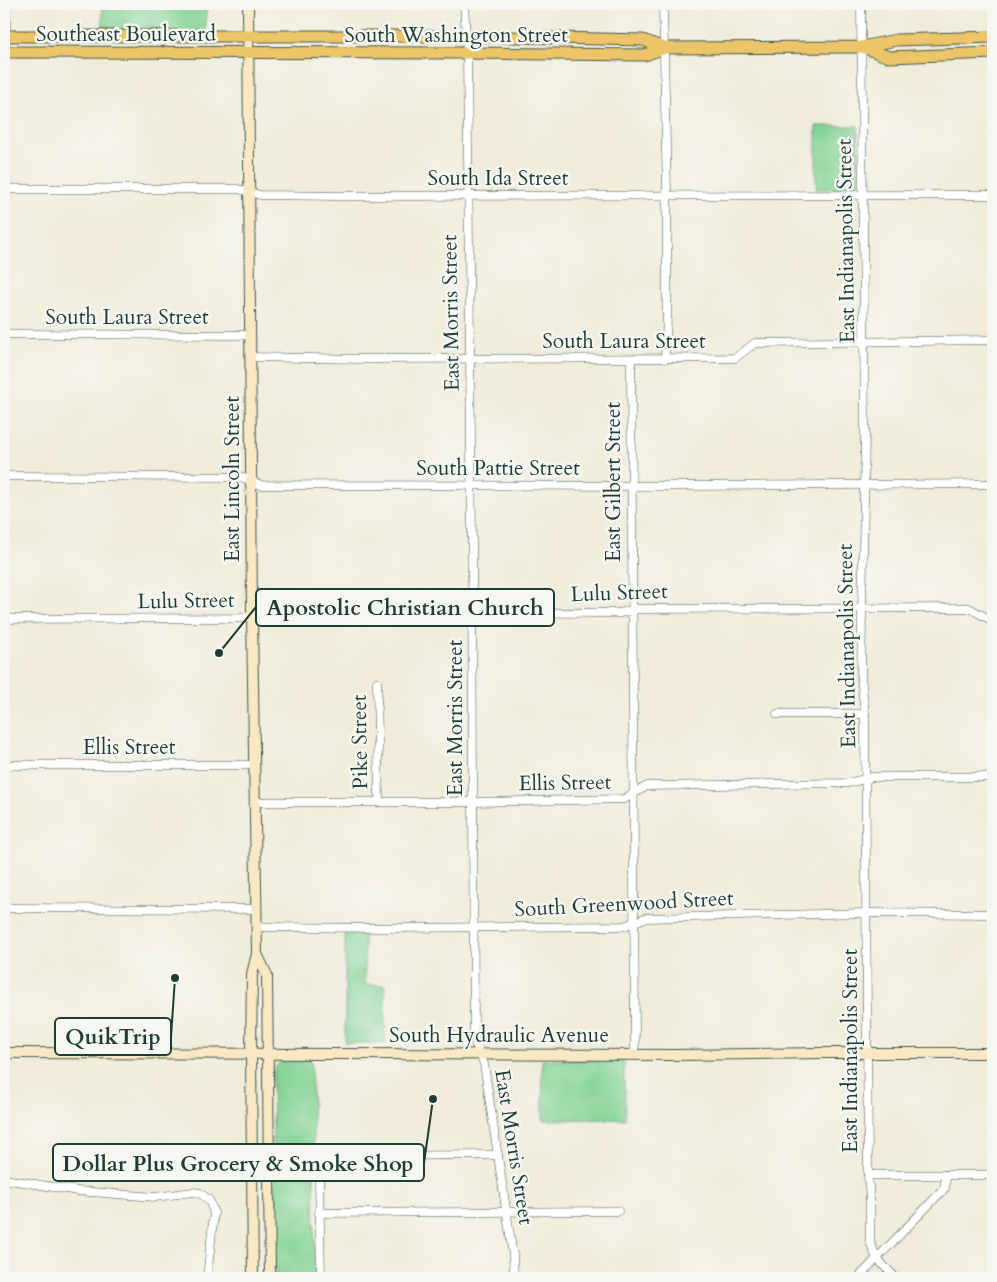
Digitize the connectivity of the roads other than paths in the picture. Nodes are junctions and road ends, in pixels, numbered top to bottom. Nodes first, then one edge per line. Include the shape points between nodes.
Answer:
1 (6, 4) edge
2 (248, 4) edge
3 (464, 4) edge
4 (663, 4) edge
5 (861, 4) edge
6 (4, 32) edge
7 (4, 36) edge
8 (248, 36) junction
9 (465, 36) junction
10 (993, 37) edge
11 (862, 47) junction
12 (664, 48) junction
13 (4, 52) edge
14 (248, 52) junction
15 (467, 53) junction
16 (993, 53) edge
17 (4, 189) edge
18 (249, 192) junction
19 (993, 195) edge
20 (468, 196) junction
21 (667, 196) junction
22 (863, 196) junction
23 (4, 334) edge
24 (250, 334) junction
25 (993, 340) edge
26 (864, 341) junction
27 (250, 358) junction
28 (469, 359) junction
29 (631, 359) junction
30 (666, 359) junction
31 (4, 476) edge
32 (251, 481) junction
33 (864, 484) junction
34 (993, 484) edge
35 (471, 485) junction
36 (631, 486) junction
37 (862, 609) junction
38 (632, 610) junction
39 (472, 612) junction
40 (252, 616) junction
41 (4, 619) edge
42 (993, 621) edge
43 (377, 682) dead end
44 (778, 714) dead end
45 (865, 714) junction
46 (4, 765) edge
47 (253, 765) junction
48 (993, 777) edge
49 (866, 778) junction
50 (633, 794) junction
51 (254, 802) junction
52 (379, 802) junction
53 (473, 802) junction
54 (4, 908) edge
55 (256, 909) junction
56 (867, 913) junction
57 (993, 914) edge
58 (634, 922) junction
59 (257, 927) junction
60 (474, 927) junction
61 (257, 954) junction
62 (4, 1053) edge
63 (868, 1053) junction
64 (993, 1053) edge
65 (251, 1054) junction
66 (268, 1054) junction
67 (480, 1054) junction
68 (634, 1055) junction
69 (498, 1155) junction
70 (868, 1175) junction
71 (945, 1175) junction
72 (993, 1175) edge
73 (4, 1179) edge
74 (618, 1211) dead end
75 (507, 1212) junction
76 (319, 1213) junction
77 (877, 1259) junction
78 (207, 1278) edge
79 (253, 1278) edge
80 (270, 1278) edge
81 (321, 1278) edge
82 (514, 1278) edge
83 (858, 1278) edge
84 (896, 1278) edge

1 - 6 street
2 - 8 street, East Lincoln Street
3 - 9 street, East Morris Street
4 - 12 street
5 - 11 street, East Indianapolis Street
7 - 8 main road, South Washington Street
8 - 9 main road, South Washington Street
8 - 14 street, East Lincoln Street
9 - 12 main road, South Washington Street via 643,40
9 - 15 street, East Morris Street
10 - 11 main road, South Washington Street via 896,40
11 - 12 main road, South Washington Street
11 - 16 main road, South Washington Street via 889,57
11 - 22 street, East Indianapolis Street
12 - 15 main road, South Washington Street via 645,54
12 - 21 street
13 - 14 main road, Southeast Boulevard
14 - 15 main road, South Washington Street
14 - 18 street, East Lincoln Street
15 - 20 street, East Morris Street
17 - 18 street, South Ida Street via 238,189
18 - 20 street, South Ida Street via 260,195
18 - 24 street, East Lincoln Street
19 - 22 street, South Ida Street
20 - 21 street, South Ida Street
20 - 28 street, East Morris Street
21 - 22 street, South Ida Street
21 - 30 street
22 - 26 street, East Indianapolis Street
23 - 24 street, South Laura Street
24 - 27 street, East Lincoln Street
25 - 26 street, South Laura Street
26 - 30 street, South Laura Street via 755,343 734,358
26 - 33 street, East Indianapolis Street
27 - 28 street, South Laura Street
27 - 32 street, East Lincoln Street
28 - 29 street, South Laura Street
28 - 35 street, East Morris Street
29 - 30 street, South Laura Street
29 - 36 street, East Gilbert Street
31 - 32 street, South Pattie Street via 241,477
32 - 35 street, South Pattie Street via 261,485
32 - 40 street, East Lincoln Street
33 - 34 street, South Pattie Street
33 - 36 street, South Pattie Street
33 - 37 street, East Indianapolis Street
35 - 36 street, South Pattie Street
35 - 39 street, East Morris Street
36 - 38 street, East Gilbert Street
37 - 38 street, Lulu Street
37 - 42 street, Lulu Street via 969,608
37 - 45 street, East Indianapolis Street via 861,677
38 - 39 street, Lulu Street via 620,613
38 - 50 street, East Gilbert Street
39 - 40 street, Lulu Street
39 - 53 street, East Morris Street
40 - 41 street, Lulu Street
40 - 47 street, East Lincoln Street
43 - 52 street, Pike Street
44 - 45 street
45 - 49 street, East Indianapolis Street
46 - 47 street, Ellis Street
47 - 51 street, East Lincoln Street
48 - 49 street, Ellis Street
49 - 50 street, Ellis Street via 848,783 647,786
49 - 56 street, East Indianapolis Street
50 - 53 street, Ellis Street via 624,799
50 - 58 street, East Gilbert Street
51 - 52 street, Ellis Street
51 - 55 street, East Lincoln Street
52 - 53 street, Ellis Street
53 - 60 street, East Morris Street
54 - 55 street
55 - 59 street, East Lincoln Street
56 - 57 street, South Greenwood Street
56 - 58 street, South Greenwood Street via 645,918
56 - 63 street, East Indianapolis Street
58 - 60 street, South Greenwood Street via 624,926
58 - 68 street, East Gilbert Street
59 - 60 street, South Greenwood Street
59 - 61 street, East Lincoln Street
60 - 67 street, East Morris Street via 474,1040
61 - 65 street, East Lincoln Street via 252,974
61 - 66 street, East Lincoln Street via 267,975
62 - 65 street, South Hydraulic Avenue
63 - 64 street, South Hydraulic Avenue
63 - 68 street, South Hydraulic Avenue
63 - 70 street, East Indianapolis Street
65 - 66 street, South Hydraulic Avenue
65 - 79 street, East Lincoln Street
66 - 67 street, South Hydraulic Avenue
66 - 80 street, East Lincoln Street
67 - 68 street, South Hydraulic Avenue
67 - 69 street, East Morris Street
69 - 75 street, East Morris Street
69 - 76 street via 333,1156 324,1160 319,1178
70 - 71 street
70 - 77 street, East Indianapolis Street via 870,1242
71 - 72 street
71 - 77 street via 945,1188
73 - 78 street via 78,1191 155,1197 200,1194 209,1200 214,1213
74 - 75 street
75 - 76 street
75 - 82 street, East Morris Street
76 - 81 street
77 - 83 street
77 - 84 street, East Indianapolis Street

